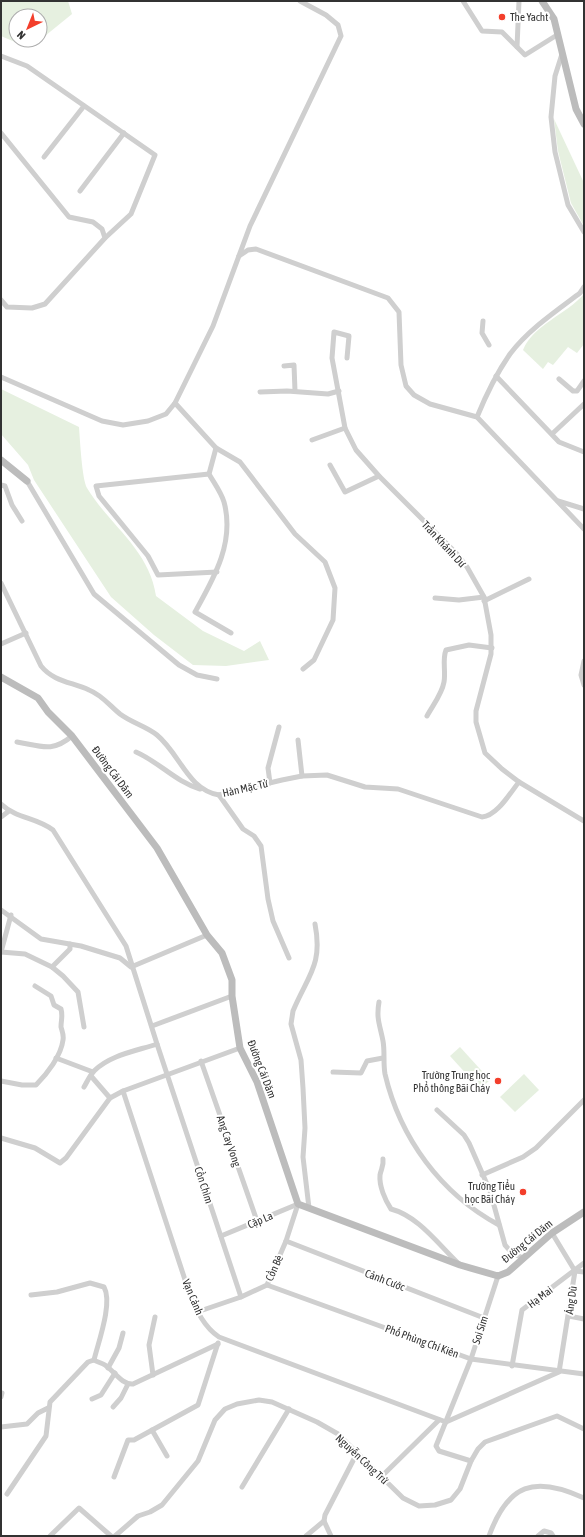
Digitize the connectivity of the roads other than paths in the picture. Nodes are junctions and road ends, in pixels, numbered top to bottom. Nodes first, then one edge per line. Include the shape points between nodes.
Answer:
1 (300, 1) edge
2 (463, 1) edge
3 (519, 1) edge
4 (542, 1) edge
5 (557, 35) junction
6 (517, 46) junction
7 (562, 54) junction
8 (1, 56) edge
9 (84, 106) junction
10 (584, 124) edge
11 (1, 133) edge
12 (124, 133) junction
13 (44, 157) dead end
14 (80, 191) dead end
15 (584, 232) edge
16 (105, 238) junction
17 (239, 256) junction
18 (584, 287) edge
19 (1, 300) edge
20 (483, 321) dead end
21 (489, 345) dead end
22 (347, 358) dead end
23 (284, 366) dead end
24 (496, 376) junction
25 (1, 378) edge
26 (559, 380) dead end
27 (584, 381) edge
28 (295, 391) junction
29 (339, 391) junction
30 (260, 392) dead end
31 (175, 403) junction
32 (584, 404) edge
33 (477, 418) junction
34 (345, 428) junction
35 (552, 434) junction
36 (312, 440) dead end
37 (216, 448) junction
38 (584, 452) edge
39 (1, 460) edge
40 (330, 465) dead end
41 (210, 474) junction
42 (379, 476) junction
43 (27, 481) joint
44 (1, 484) edge
45 (557, 501) junction
46 (584, 509) edge
47 (22, 521) dead end
48 (584, 529) edge
49 (217, 572) junction
50 (529, 579) dead end
51 (1, 583) edge
52 (435, 598) dead end
53 (484, 599) junction
54 (26, 633) junction
55 (231, 633) dead end
56 (1, 644) edge
57 (492, 648) junction
58 (584, 661) edge
59 (303, 669) dead end
60 (1, 677) edge
61 (217, 679) dead end
62 (584, 685) edge
63 (427, 716) dead end
64 (279, 727) dead end
65 (72, 736) junction
66 (298, 740) dead end
67 (17, 742) dead end
68 (136, 752) dead end
69 (302, 776) junction
70 (520, 782) junction
71 (270, 783) junction
72 (201, 789) junction
73 (219, 795) junction
74 (1, 804) edge
75 (9, 811) junction
76 (1, 817) edge
77 (584, 821) edge
78 (1, 910) edge
79 (11, 915) junction
80 (315, 924) dead end
81 (207, 934) junction
82 (70, 944) junction
83 (1, 952) edge
84 (289, 958) dead end
85 (52, 967) junction
86 (132, 967) junction
87 (35, 986) dead end
88 (232, 996) junction
89 (379, 1002) dead end
90 (84, 1026) dead end
91 (152, 1026) junction
92 (156, 1044) junction
93 (240, 1048) junction
94 (56, 1058) junction
95 (383, 1058) junction
96 (201, 1062) junction
97 (334, 1072) dead end
98 (167, 1073) junction
99 (92, 1074) junction
100 (1, 1081) edge
101 (84, 1086) dead end
102 (123, 1091) junction
103 (110, 1098) junction
104 (584, 1100) edge
105 (437, 1110) dead end
106 (1, 1138) edge
107 (383, 1159) dead end
108 (482, 1175) junction
109 (298, 1204) junction
110 (309, 1208) junction
111 (584, 1212) edge
112 (257, 1221) junction
113 (499, 1225) junction
114 (552, 1233) junction
115 (221, 1236) junction
116 (286, 1241) junction
117 (523, 1258) junction
118 (584, 1263) edge
119 (460, 1265) junction
120 (575, 1271) junction
121 (584, 1272) edge
122 (498, 1276) junction
123 (267, 1285) junction
124 (31, 1295) dead end
125 (241, 1297) junction
126 (197, 1312) junction
127 (568, 1316) junction
128 (155, 1317) dead end
129 (484, 1318) junction
130 (584, 1319) edge
131 (123, 1333) dead end
132 (220, 1337) junction
133 (218, 1344) junction
134 (471, 1359) junction
135 (94, 1360) junction
136 (512, 1366) junction
137 (108, 1368) junction
138 (559, 1372) junction
139 (116, 1373) junction
140 (584, 1374) edge
141 (153, 1375) junction
142 (128, 1384) junction
143 (92, 1399) dead end
144 (113, 1407) dead end
145 (48, 1408) junction
146 (289, 1409) junction
147 (439, 1420) junction
148 (446, 1422) junction
149 (1, 1427) edge
150 (584, 1429) edge
151 (152, 1430) junction
152 (357, 1453) junction
153 (167, 1456) dead end
154 (470, 1460) junction
155 (382, 1476) junction
156 (114, 1477) dead end
157 (242, 1487) dead end
158 (7, 1494) dead end
159 (584, 1498) edge
160 (324, 1521) junction
161 (50, 1536) edge
162 (111, 1536) edge
163 (115, 1536) edge
164 (306, 1536) edge
165 (331, 1536) edge
166 (489, 1536) edge
167 (538, 1536) edge
168 (553, 1536) edge

1 - 17 street via 326,15 338,25 341,36 250,226
2 - 6 street via 482,31 502,32
3 - 6 street
4 - 5 street via 554,20
5 - 6 street via 525,55
5 - 7 street
7 - 10 street via 576,109
7 - 15 street via 555,76 551,117 555,152 568,205
8 - 9 street via 26,66
9 - 12 street
9 - 13 street
11 - 16 street via 68,216 93,222 102,229
12 - 14 street
12 - 16 street via 155,155 131,214
16 - 19 street via 45,304 32,308 7,307
17 - 31 street via 212,326
17 - 33 street via 248,250 256,249 388,298 398,312 401,365 406,386 414,395 430,404
18 - 24 street via 580,293 530,332 511,353
20 - 21 street via 482,333
22 - 29 street, Trần Khánh Dư via 349,336 334,332 332,358
23 - 28 street via 294,365
24 - 33 street
24 - 35 street
25 - 31 street via 89,416 122,425 148,421 166,414
26 - 27 street via 573,392
28 - 29 street via 328,394
28 - 30 street
29 - 34 street, Trần Khánh Dư
31 - 37 street
32 - 35 street
33 - 45 street
34 - 36 street
34 - 42 street, Trần Khánh Dư via 356,450
35 - 38 street via 559,442
37 - 41 street
37 - 59 street via 240,462 295,534 325,562 335,588 333,620 314,660
39 - 43 street
40 - 42 street via 345,492
41 - 49 street via 223,501 228,529
41 - 49 street via 96,486 99,496 148,556 158,575
42 - 53 street, Trần Khánh Dư via 458,554
43 - 61 street via 94,594 179,665 197,675
44 - 47 street via 5,486
45 - 46 street
45 - 48 street
49 - 55 street via 195,612
50 - 53 street
51 - 54 street
52 - 53 street
53 - 57 street, Trần Khánh Dư
54 - 56 street
54 - 72 street via 46,673 100,696 121,714 158,735
57 - 63 street via 469,645 446,650 442,692
57 - 70 street, Trần Khánh Dư via 476,711 476,722 486,753
58 - 62 street via 581,675
60 - 65 street, Đường Cái Dăm via 38,698
64 - 71 street via 268,768
65 - 67 street via 56,746 46,747
65 - 81 street, Đường Cái Dăm via 157,848
66 - 69 street
68 - 72 street, Hàn Mặc Tử via 180,781
69 - 70 street, Hàn Mặc Tử via 327,775 365,787 398,789 482,817 487,817 498,808
69 - 71 street, Hàn Mặc Tử
70 - 77 street, Trần Khánh Dư
71 - 73 street, Hàn Mặc Tử
72 - 73 street, Hàn Mặc Tử
73 - 84 street via 243,829 254,836 261,846 273,921
74 - 75 street, Cồn Chìm
75 - 76 street
75 - 86 street, Cồn Chìm via 22,818 38,821 53,830 120,934
78 - 79 street
79 - 82 street via 41,939
79 - 83 street
80 - 110 street via 318,940 317,957 291,1019 301,1060 303,1081 303,1157
81 - 86 street
81 - 88 street, Đường Cái Dăm via 222,953 232,980
82 - 85 street via 70,949
82 - 86 street via 120,958
83 - 85 street via 25,954
85 - 90 street via 78,992
86 - 91 street, Cồn Chìm
87 - 94 street via 52,996 54,1005 61,1009 64,1039
88 - 91 street
88 - 93 street, Đường Cái Dăm
89 - 95 street via 376,1016 383,1041
91 - 92 street, Cồn Chìm
92 - 98 street, Cồn Chìm
92 - 99 street via 117,1056
93 - 96 street
93 - 109 street, Đường Cái Dăm via 257,1082
94 - 99 street
94 - 100 street via 46,1075 36,1085
95 - 97 street via 367,1060 361,1073
95 - 113 street via 396,1113 423,1158 440,1181 456,1196
96 - 98 street
96 - 112 street, Ang Cay Vong
98 - 102 street
98 - 115 street, Cồn Chìm
99 - 101 street
99 - 103 street
102 - 103 street
102 - 126 street, Vạn Cảnh
103 - 106 street via 60,1163 35,1148
104 - 108 street via 527,1154
105 - 108 street via 464,1135
107 - 119 street via 384,1165 380,1176 385,1199 391,1209 402,1212
108 - 113 street via 490,1191
109 - 110 street, Đường Cái Dăm
109 - 112 street, Cặp La
109 - 116 street, Cồn Bè
110 - 119 street, Đường Cái Dăm
111 - 114 street, Đường Cái Dăm
112 - 115 street, Cặp La
113 - 117 street via 505,1245 512,1253
114 - 117 street, Đường Cái Dăm
114 - 120 street, Áng Dù
115 - 125 street, Cồn Chìm
116 - 123 street, Cồn Bè
116 - 129 street, Cảnh Cước
117 - 122 street, Đường Cái Dăm via 508,1272
118 - 120 street, Hạ Mai
119 - 122 street, Đường Cái Dăm
120 - 121 street
120 - 127 street, Áng Dù
120 - 136 street, Hạ Mai via 522,1310
122 - 129 street, Soi Sim
123 - 125 street, Cồn Bè
123 - 134 street, Phố Phùng Chí Kiên
124 - 135 street via 57,1292 90,1283 104,1287 105,1320
125 - 126 street, Cồn Bè
126 - 132 street, Vạn Cảnh via 211,1331
127 - 130 street
127 - 138 street, Áng Dù
128 - 141 street via 149,1345
129 - 134 street, Soi Sim
131 - 137 street via 119,1348
132 - 133 street
132 - 147 street, Vạn Cảnh
133 - 141 street
133 - 151 street via 198,1405
134 - 136 street, Phố Phùng Chí Kiên
134 - 148 street, Soi Sim
135 - 137 street
135 - 145 street via 88,1362 69,1380
136 - 138 street, Phố Phùng Chí Kiên
137 - 139 street
138 - 140 street, Phố Phùng Chí Kiên
138 - 148 street
139 - 142 street
139 - 143 street via 101,1395
141 - 142 street
142 - 144 street via 122,1398
145 - 149 street via 38,1413 27,1424
145 - 158 street via 46,1436
146 - 152 street, Nguyễn Công Trứ via 338,1434
146 - 157 street
146 - 163 street, Nguyễn Công Trứ via 259,1400 225,1409 215,1420 198,1461 167,1500 150,1512 138,1516
147 - 148 street
147 - 155 street
148 - 154 street, Soi Sim via 437,1449
150 - 154 street, Nguyễn Công Trứ via 557,1416 486,1442
151 - 153 street
151 - 156 street via 134,1440 127,1440
152 - 155 street, Nguyễn Công Trứ
152 - 160 street
154 - 155 street, Nguyễn Công Trứ via 460,1489 451,1500 435,1505 419,1506 403,1498
159 - 166 street via 551,1486 518,1491 501,1508
160 - 164 street
160 - 165 street
161 - 162 street via 80,1508
167 - 168 street via 544,1532

